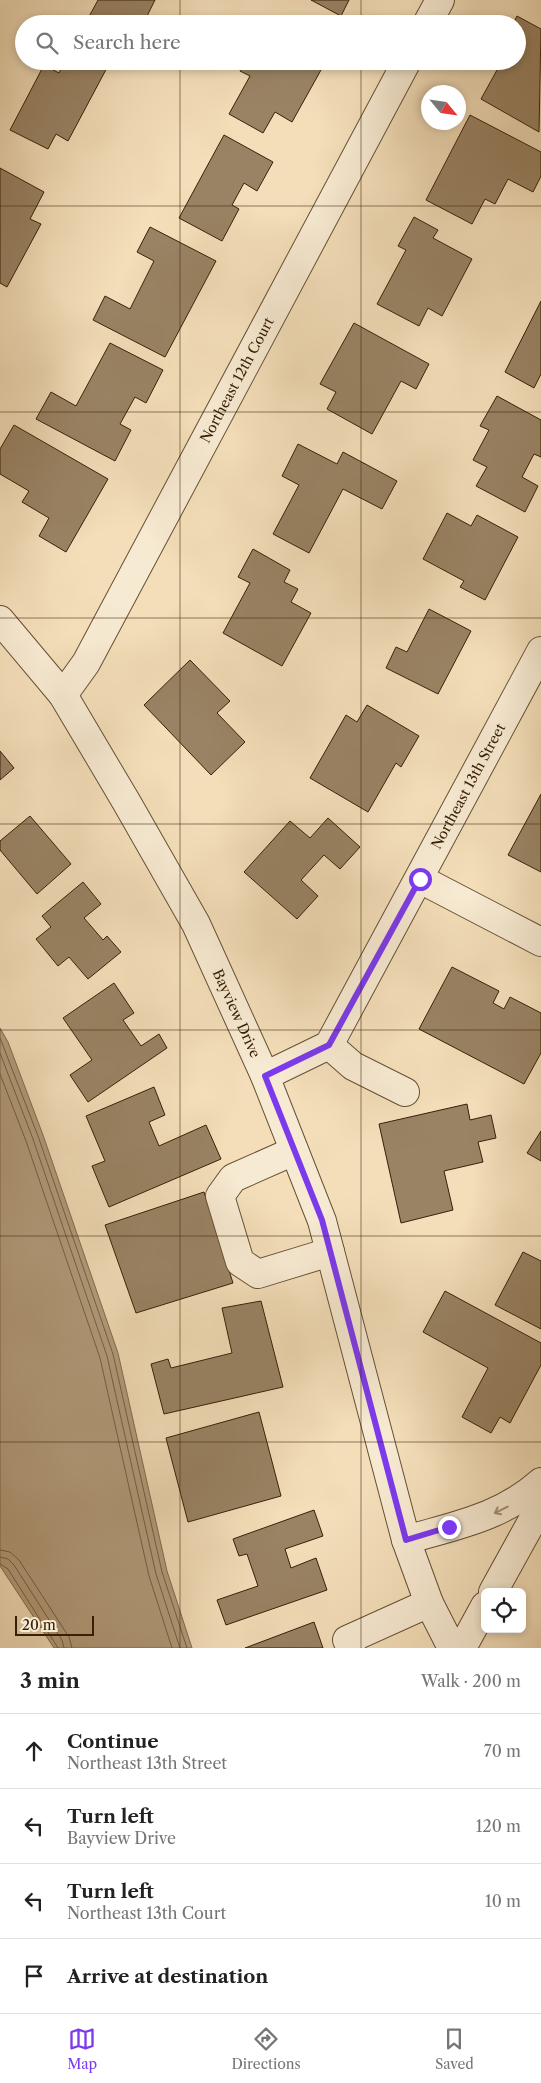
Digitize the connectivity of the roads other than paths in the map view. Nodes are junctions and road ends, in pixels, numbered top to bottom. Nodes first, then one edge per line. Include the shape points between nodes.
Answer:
1 (440, 0) edge
2 (432, 15) edge
3 (402, 70) edge
4 (0, 620) edge
5 (541, 650) edge
6 (63, 695) junction
7 (420, 879) junction
8 (541, 942) edge
9 (329, 1045) junction
10 (265, 1076) junction
11 (405, 1092) dead end
12 (294, 1151) junction
13 (330, 1252) junction
14 (541, 1482) edge
15 (541, 1497) edge
16 (406, 1540) junction
17 (495, 1588) edge
18 (430, 1603) junction
19 (481, 1613) edge
20 (351, 1648) edge
21 (452, 1648) edge
22 (462, 1648) edge

1 - 2 street
3 - 6 street, Northeast 12th Court via 86,662
4 - 6 street, Bayview Drive
5 - 7 street, Northeast 13th Street
6 - 10 street, Bayview Drive via 196,924
7 - 8 street
7 - 9 street, Northeast 13th Street
9 - 10 street
9 - 11 street via 353,1066
10 - 12 street, Bayview Drive
12 - 13 street, Bayview Drive via 322,1220
12 - 13 street via 233,1178 220,1196 240,1262 258,1274
13 - 16 street, Bayview Drive
14 -> 16 street via 524,1498 497,1513
15 - 17 street via 536,1514
16 - 18 street, Bayview Drive
18 - 20 street via 347,1640
18 - 21 street, Bayview Drive
19 - 22 street

